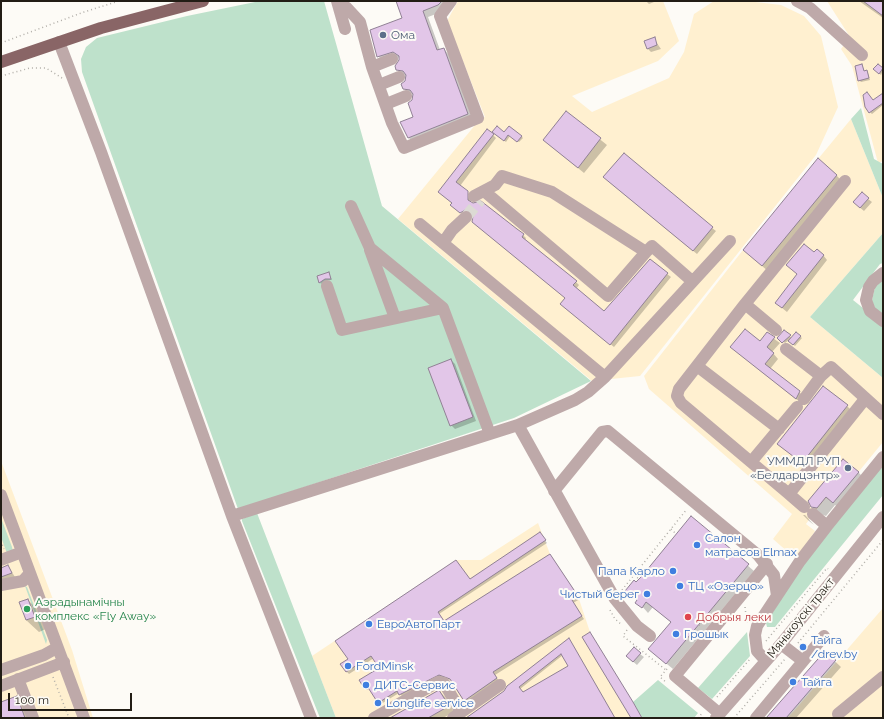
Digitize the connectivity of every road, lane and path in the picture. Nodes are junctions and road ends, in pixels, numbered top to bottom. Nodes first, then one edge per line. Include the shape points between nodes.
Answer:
1 (119, 1) edge
2 (203, 1) edge
3 (337, 1) edge
4 (451, 1) edge
5 (797, 1) edge
6 (345, 29) dead end
7 (59, 42) junction
8 (1, 43) edge
9 (862, 55) dead end
10 (392, 59) dead end
11 (1, 62) edge
12 (372, 67) junction
13 (1, 76) edge
14 (399, 77) dead end
15 (64, 82) dead end
16 (379, 85) junction
17 (406, 96) dead end
18 (386, 104) junction
19 (845, 181) dead end
20 (351, 206) dead end
21 (463, 215) tunnel mouth
22 (420, 224) dead end
23 (730, 241) dead end
24 (443, 243) junction
25 (370, 248) junction
26 (646, 252) junction
27 (883, 273) edge
28 (692, 281) junction
29 (327, 286) dead end
30 (746, 304) junction
31 (443, 308) junction
32 (395, 318) junction
33 (883, 322) edge
34 (776, 330) dead end
35 (786, 349) dead end
36 (697, 366) junction
37 (821, 376) junction
38 (605, 377) junction
39 (865, 399) junction
40 (883, 414) edge
41 (518, 425) junction
42 (779, 429) junction
43 (490, 434) junction
44 (883, 457) edge
45 (751, 462) junction
46 (554, 491) junction
47 (789, 494) junction
48 (1, 495) edge
49 (689, 507) dead end
50 (232, 516) junction
51 (883, 517) edge
52 (827, 526) junction
53 (671, 529) junction
54 (676, 534) dead end
55 (883, 540) edge
56 (1, 541) edge
57 (22, 552) junction
58 (4, 559) edge
59 (767, 564) junction
60 (30, 574) junction
61 (634, 575) junction
62 (639, 579) dead end
63 (4, 584) edge
64 (777, 596) junction
65 (804, 596) dead end
66 (615, 599) junction
67 (745, 607) dead end
68 (699, 625) dead end
69 (702, 628) dead end
70 (748, 628) dead end
71 (650, 636) dead end
72 (824, 636) dead end
73 (781, 644) junction
74 (55, 649) junction
75 (757, 652) junction
76 (791, 652) junction
77 (646, 654) dead end
78 (766, 661) junction
79 (803, 661) junction
80 (64, 662) junction
81 (49, 667) junction
82 (1, 670) edge
83 (666, 670) dead end
84 (883, 677) edge
85 (18, 679) junction
86 (500, 685) dead end
87 (1, 686) edge
88 (710, 705) junction
89 (457, 715) edge
90 (381, 716) edge
91 (718, 716) edge
92 (840, 717) edge
93 (33, 718) edge
94 (69, 718) edge
95 (84, 718) edge
96 (311, 718) edge
97 (698, 718) edge
98 (734, 718) edge
99 (756, 718) edge

1 - 8 path
2 - 7 main road
3 - 6 street
3 - 12 street via 360,22 368,43
4 - 18 street via 440,16 478,118 404,148
5 - 9 street via 810,8
7 - 11 main road
7 - 50 street
10 - 12 street
12 - 16 street
13 - 15 path via 30,68 46,68
14 - 16 street
16 - 18 street
17 - 18 street
19 - 30 street
20 - 25 street
21 - 24 street
22 - 24 street
23 - 28 street
24 - 38 street
25 - 31 street
25 - 32 street
26 - 26 street via 552,192 502,176 495,185 479,196 608,296
26 - 28 street via 652,246
27 - 33 street via 869,287 866,300 870,310
28 - 38 street
29 - 32 street via 342,330
30 - 34 street
30 - 36 street
31 - 32 street
31 - 43 street
35 - 37 street
36 - 42 street
36 - 45 street via 679,389 677,396 681,403
37 - 39 street via 831,367
37 - 42 street
38 - 41 street via 576,400
39 - 40 street
39 - 47 street
41 - 43 street
41 - 46 street
42 - 45 street
43 - 50 street
44 - 52 street
45 - 47 street
46 - 59 street via 602,432 608,431
46 - 66 street
47 - 52 street
48 - 57 street
49 - 53 path
50 - 96 street
51 - 73 street, Мянькоўскі тракт
52 - 64 street
53 - 54 path
53 - 61 path
55 - 76 path
56 - 58 path
57 - 58 street
57 - 60 street
59 - 64 street via 774,575
59 - 88 street via 675,676
60 - 63 street via 18,575
60 - 74 street
61 - 62 path
61 - 66 path
64 - 75 street via 757,626
65 - 75 path
66 - 71 street via 632,621
67 - 70 path
68 - 69 path
72 - 79 street
73 - 76 street
73 - 78 street, Мянькоўскі тракт
74 - 80 street
74 - 82 street
75 - 78 street
75 - 88 path
76 - 79 street
76 - 98 path
77 - 83 path
78 - 91 street, Мянькоўскі тракт
79 - 99 street
80 - 81 street
80 - 95 street
81 - 85 street
81 - 94 path
84 - 92 street
85 - 87 street
85 - 93 street
86 - 89 street
88 - 91 street
88 - 97 path
89 - 90 street via 444,683 438,682

